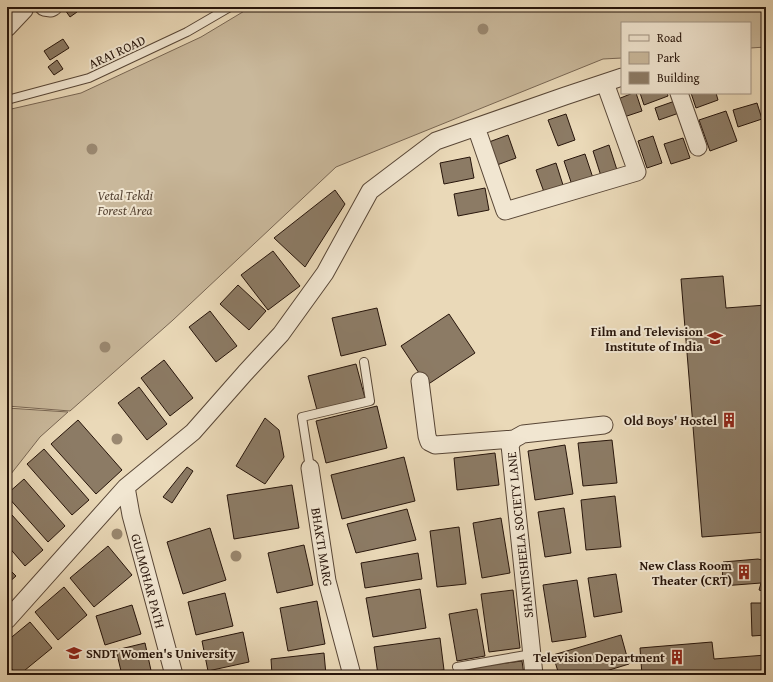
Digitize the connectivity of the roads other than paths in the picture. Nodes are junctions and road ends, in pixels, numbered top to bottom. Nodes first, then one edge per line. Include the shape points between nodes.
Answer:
1 (25, 7) edge
2 (44, 7) edge
3 (53, 7) edge
4 (230, 7) edge
5 (7, 28) edge
6 (621, 78) edge
7 (605, 83) junction
8 (679, 94) edge
9 (7, 100) edge
10 (476, 127) junction
11 (698, 147) dead end
12 (364, 362) dead end
13 (420, 381) dead end
14 (604, 425) dead end
15 (514, 439) junction
16 (310, 468) joint
17 (126, 487) junction
18 (7, 620) edge
19 (532, 654) junction
20 (457, 667) dead end
21 (174, 675) edge
22 (352, 675) edge
23 (534, 675) edge

1 - 5 street
2 - 3 street
4 - 9 lane, ARAI ROAD via 188,32 89,78
6 - 7 street
7 - 10 street
7 - 10 street via 637,172 505,211
8 - 11 street
10 - 17 street via 436,141 370,191 325,272 282,334 192,432
12 - 16 lane, BHAKTI MARG via 370,402 302,417
13 - 15 street via 429,442 435,445
14 - 15 street, SHANTISHEELA SOCIETY LANE via 523,434
15 - 19 street, SHANTISHEELA SOCIETY LANE via 510,445
16 - 22 street, BHAKTI MARG via 327,581
17 - 18 street
17 - 21 street, GULMOHAR PATH via 131,515
19 - 20 lane
19 - 23 street, SHANTISHEELA SOCIETY LANE

